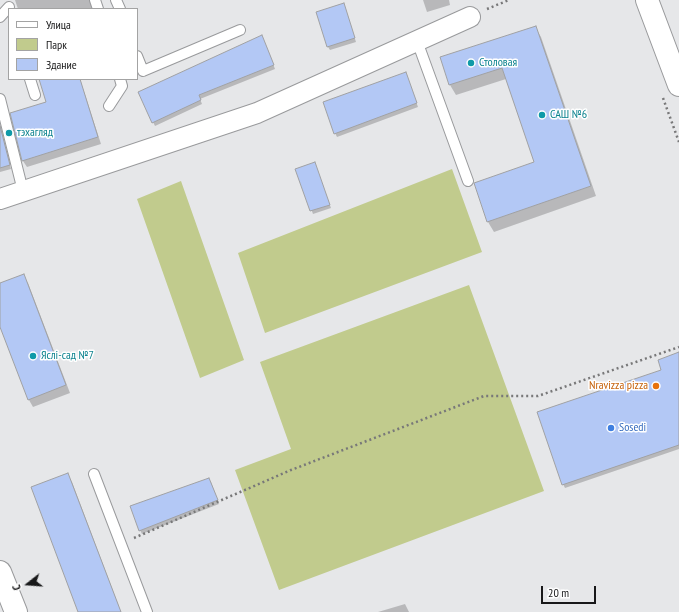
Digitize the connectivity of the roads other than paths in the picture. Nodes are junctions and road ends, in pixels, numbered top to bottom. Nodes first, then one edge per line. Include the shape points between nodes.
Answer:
1 (647, 0) edge
2 (9, 5) edge
3 (0, 17) edge
4 (470, 17) road end
5 (240, 30) dead end
6 (417, 41) junction
7 (138, 58) edge
8 (30, 80) edge
9 (120, 80) edge
10 (679, 86) edge
11 (35, 95) dead end
12 (0, 99) edge
13 (109, 106) dead end
14 (468, 181) dead end
15 (24, 191) junction
16 (0, 199) edge
17 (94, 474) dead end
18 (0, 572) edge
19 (16, 612) edge
20 (147, 612) edge

1 - 10 main road
2 - 3 lane
4 - 6 street
5 - 7 lane via 143,71
6 - 14 lane
6 - 15 street via 257,113
8 - 11 lane
9 - 13 lane via 122,86
12 - 15 lane
15 - 16 street
17 - 20 lane
18 - 19 main road

